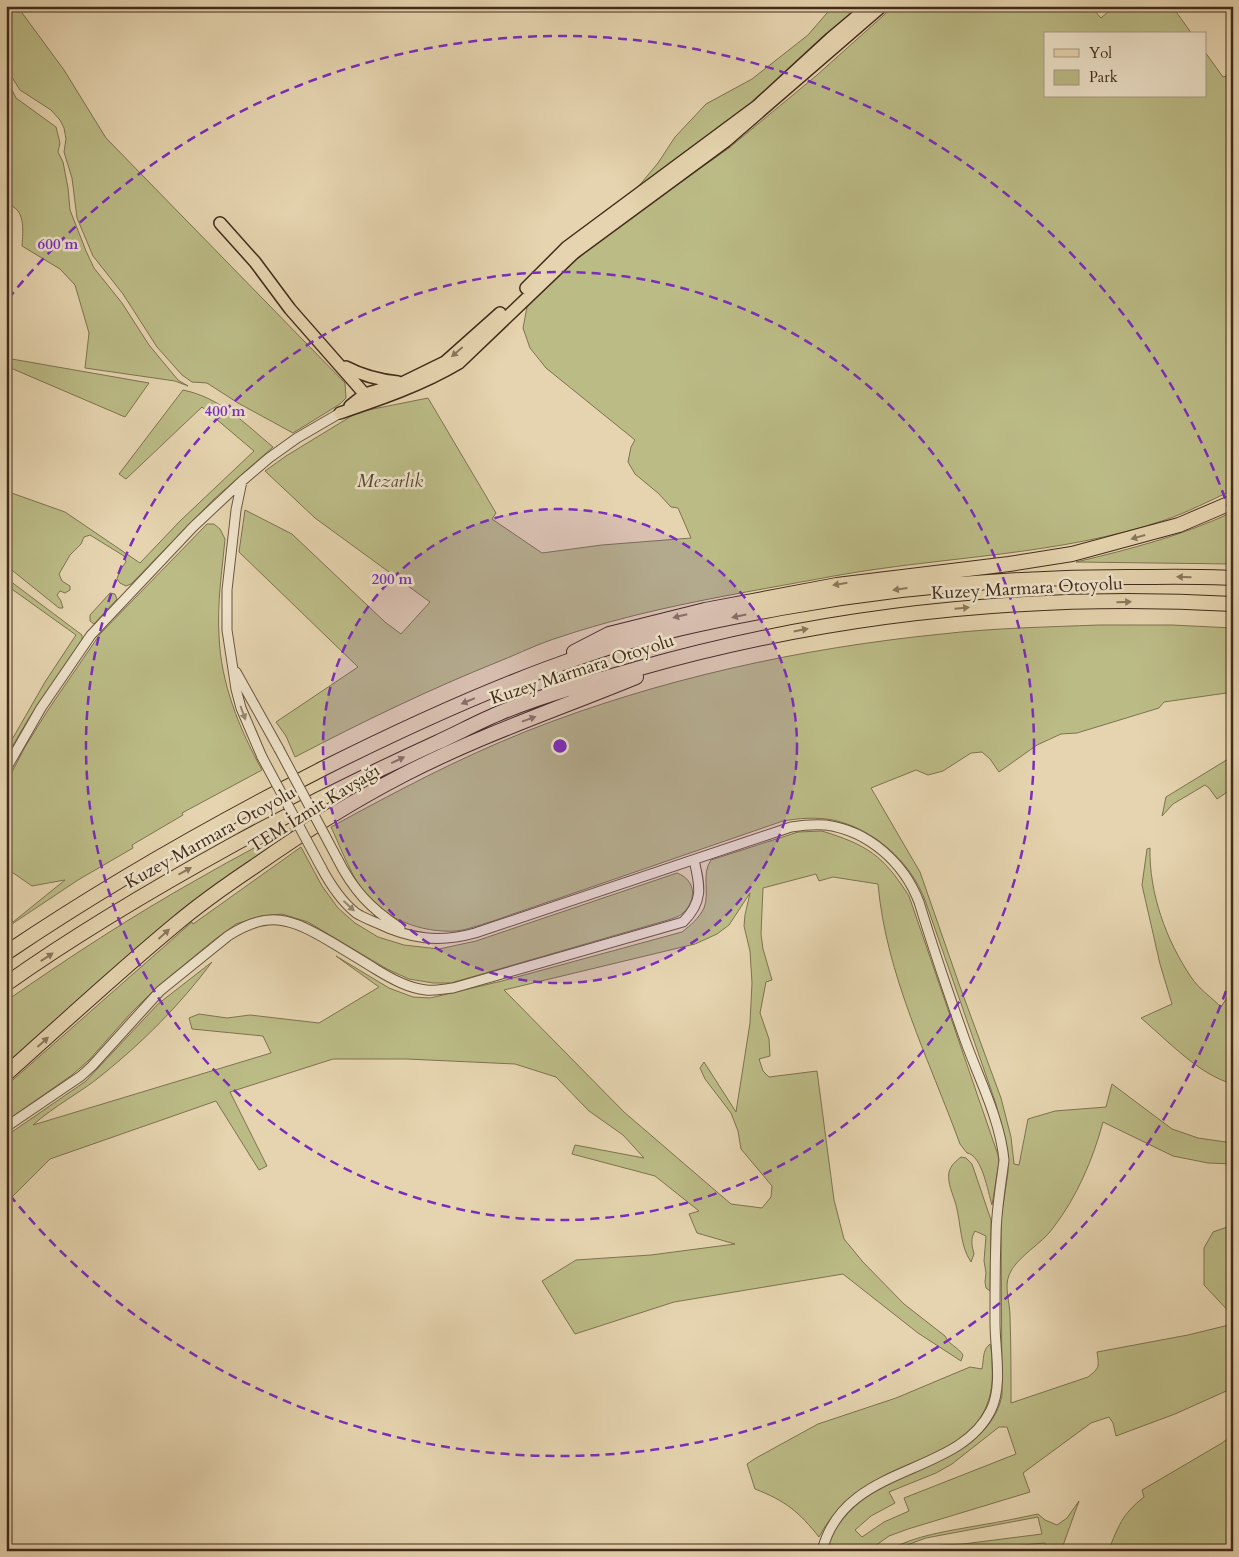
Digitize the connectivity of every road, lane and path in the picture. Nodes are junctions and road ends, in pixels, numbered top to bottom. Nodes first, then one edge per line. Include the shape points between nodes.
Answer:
1 (869, 6) edge
2 (882, 6) edge
3 (220, 223) dead end
4 (340, 364) junction
5 (402, 383) junction
6 (368, 398) junction
7 (340, 413) junction
8 (242, 481) junction
9 (1233, 502) edge
10 (1233, 578) edge
11 (1180, 601) junction
12 (1233, 604) edge
13 (1233, 608) edge
14 (690, 654) junction
15 (232, 666) junction
16 (519, 679) junction
17 (6, 768) edge
18 (694, 860) junction
19 (85, 901) junction
20 (410, 936) junction
21 (6, 948) edge
22 (6, 953) edge
23 (6, 984) edge
24 (6, 1074) edge
25 (6, 1127) edge
26 (822, 1551) edge

1 -> 5 main road via 757,106 567,247 445,362
2 - 6 main road via 726,141 574,253 459,363 442,373
3 - 4 main road
4 - 5 main road via 358,374
4 - 6 main road
4 - 7 main road via 353,386
5 - 6 main road
6 - 7 main road
7 - 8 street via 297,438
8 - 15 street via 227,590 227,630
8 - 17 street via 192,527 90,635
9 -> 16 highway via 1179,525 1072,554 837,585 686,615 610,634
10 -> 16 highway, Kuzey Marmara Otoyolu via 1011,580 850,596 651,636
11 - 12 highway, Kuzey Marmara Otoyolu
11 - 13 highway
14 -> 11 highway, Kuzey Marmara Otoyolu via 834,624 936,610 1017,603
23 -> 14 highway, Kuzey Marmara Otoyolu via 162,884 322,796 503,712 604,678
24 -> 14 highway, TEM İzmit Kavşağı via 206,900 348,805 444,755
15 - 20 street, bridge via 347,878 363,900
15 -> 20 street, bridge via 241,708 262,757 334,889 358,914
16 -> 19 highway, Kuzey Marmara Otoyolu via 377,742 278,791
18 - 20 street via 459,938
18 - 25 street via 700,892 694,909 683,922 453,988 426,990 402,983 292,922 279,920 240,928 160,991 81,1076
18 - 26 street via 774,831 810,824 826,825 853,834 889,856 917,896 1003,1150 996,1234 997,1382 991,1409 976,1429 956,1446 889,1478 851,1502 831,1525
19 - 21 highway
19 - 22 highway, Kuzey Marmara Otoyolu

